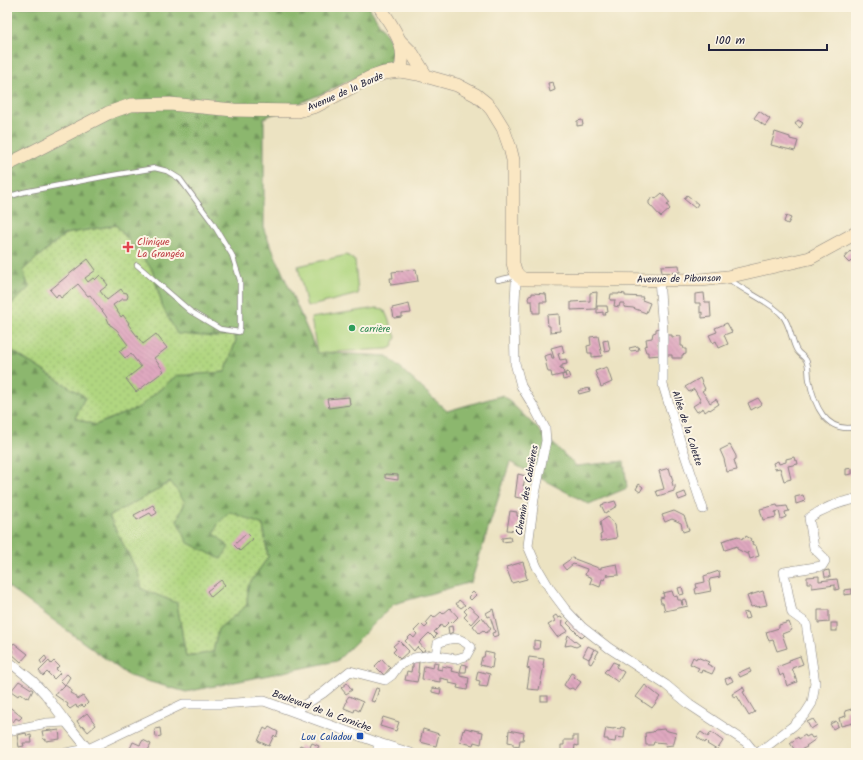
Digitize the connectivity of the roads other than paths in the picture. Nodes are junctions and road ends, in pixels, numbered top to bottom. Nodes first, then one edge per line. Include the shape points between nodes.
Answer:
1 (380, 7) edge
2 (400, 42) junction
3 (400, 71) junction
4 (426, 76) junction
5 (7, 165) edge
6 (7, 197) edge
7 (856, 233) edge
8 (137, 265) dead end
9 (517, 276) junction
10 (727, 278) junction
11 (659, 279) junction
12 (498, 280) dead end
13 (856, 427) edge
14 (856, 499) edge
15 (703, 509) dead end
16 (436, 655) dead end
17 (7, 660) edge
18 (295, 711) junction
19 (66, 722) junction
20 (7, 731) edge
21 (379, 743) junction
22 (88, 749) junction
23 (66, 753) edge
24 (377, 753) edge
25 (411, 753) edge
26 (757, 753) edge

1 - 2 street
2 - 3 street via 403,53
2 - 4 street via 412,53
3 - 4 street, Avenue de la Borde
3 - 5 street, Avenue de la Borde via 369,78 326,101 298,111 234,110 170,104 131,105 108,113
4 - 9 street, Avenue de la Borde via 457,85 476,95 486,102 503,128 513,160 513,263
6 - 8 lane via 155,168 167,171 180,179 212,222 232,255 240,280 239,332 220,329 190,312
7 - 10 street, Avenue de Pibonson via 810,258
9 - 11 street, Avenue de Pibonson via 523,280
9 - 12 lane
9 - 26 street, Chemin des Cabrières via 515,363 521,386 545,428 546,441 534,499 528,546 537,566 550,589 582,627 746,742
10 - 11 street, Avenue de Pibonson
10 - 13 lane via 783,316 796,350 807,361 815,400 827,421 836,427
11 - 15 street, Allée de la Colette via 663,331 663,385
14 - 26 street via 809,518 814,548 823,557 822,566 784,572 792,613 806,623 815,683 812,703 805,714
16 - 18 street via 414,658 399,665 385,680 350,671
17 - 19 street via 33,681
18 - 21 street, Boulevard de la Corniche
18 - 22 street, Boulevard de la Corniche via 264,701 183,704
19 - 20 street
19 - 22 street
21 - 24 street
21 - 25 street, Boulevard de la Corniche
22 - 23 street, Boulevard de la Corniche

